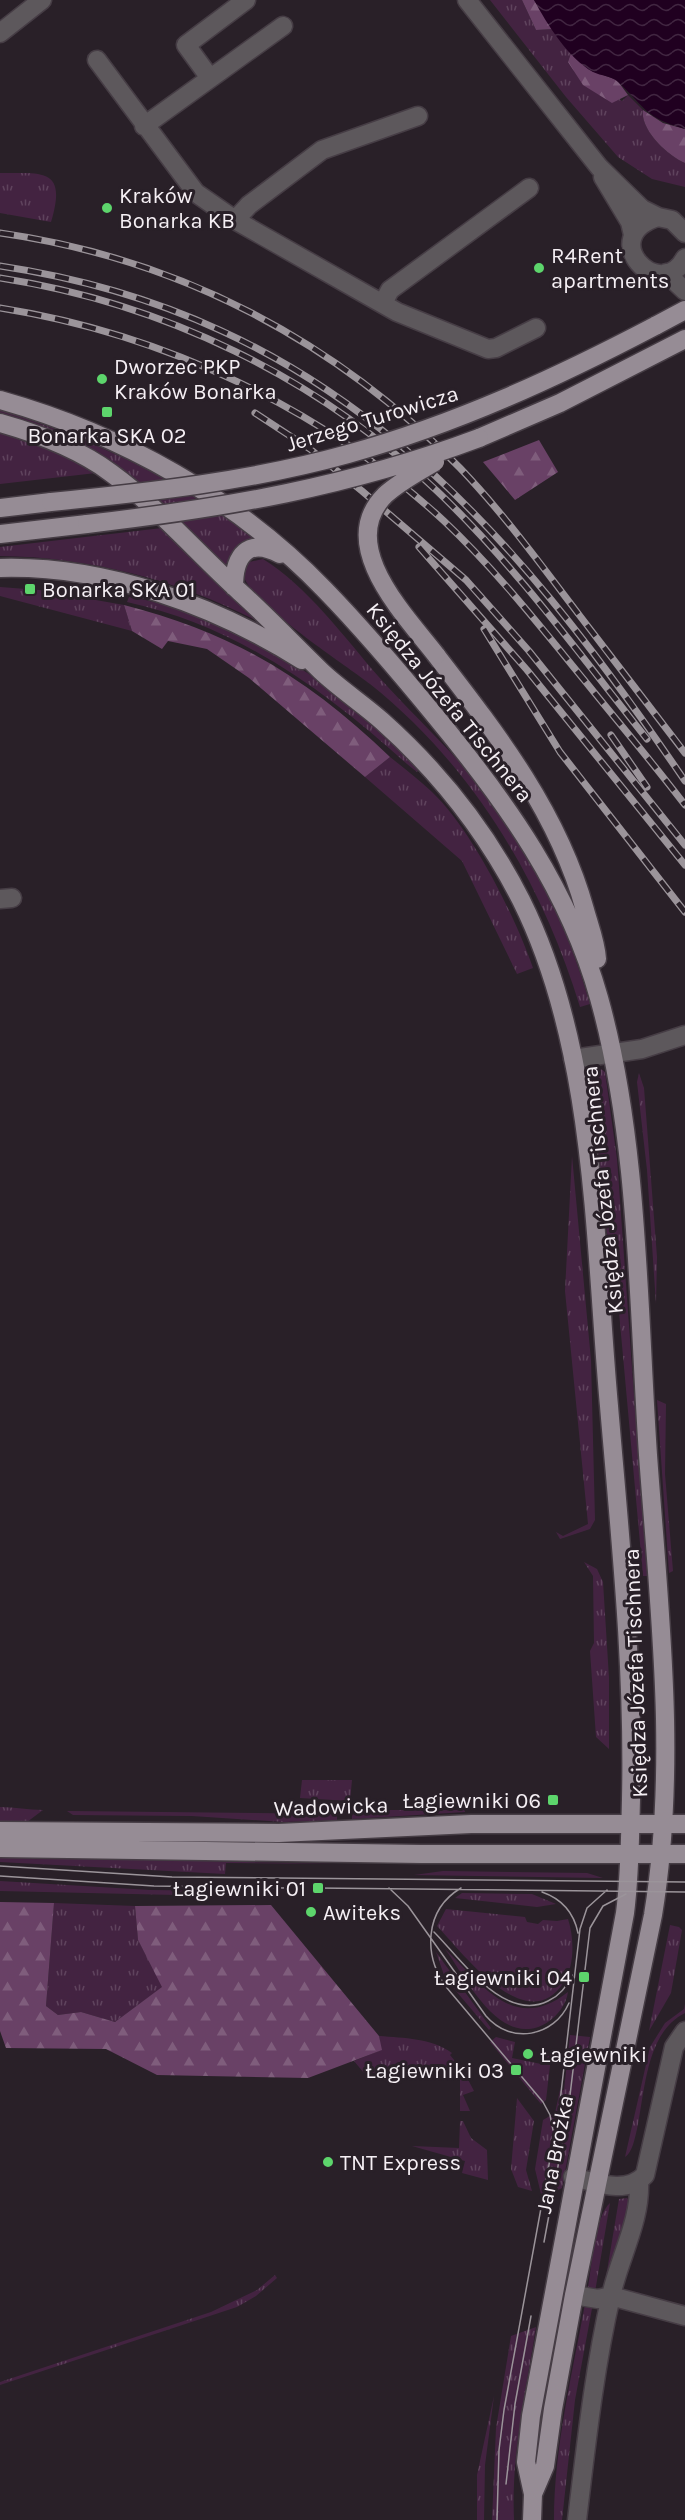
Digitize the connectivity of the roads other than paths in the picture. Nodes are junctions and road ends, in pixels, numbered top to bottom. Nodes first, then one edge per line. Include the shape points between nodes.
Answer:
1 (42, 0) edge
2 (246, 0) edge
3 (467, 0) edge
4 (283, 26) dead end
5 (0, 33) edge
6 (97, 60) dead end
7 (210, 78) junction
8 (418, 116) dead end
9 (144, 126) junction
10 (599, 167) junction
11 (530, 188) dead end
12 (235, 220) junction
13 (675, 222) edge
14 (633, 235) junction
15 (685, 258) edge
16 (666, 273) junction
17 (685, 291) edge
18 (383, 303) junction
19 (685, 310) edge
20 (536, 328) dead end
21 (685, 339) edge
22 (0, 400) edge
23 (0, 423) edge
24 (479, 438) junction
25 (0, 508) edge
26 (0, 534) edge
27 (295, 562) junction
28 (0, 567) edge
29 (234, 587) junction
30 (324, 674) junction
31 (599, 996) junction
32 (685, 1035) edge
33 (613, 1054) junction
34 (573, 1059) junction
35 (630, 1822) junction
36 (663, 1823) junction
37 (685, 1824) edge
38 (0, 1831) edge
39 (0, 1848) edge
40 (630, 1854) junction
41 (662, 1854) junction
42 (685, 1854) edge
43 (685, 2031) edge
44 (573, 2177) junction
45 (639, 2181) junction
46 (597, 2183) junction
47 (574, 2295) junction
48 (611, 2296) junction
49 (685, 2316) edge
50 (533, 2494) junction
51 (532, 2520) edge
52 (577, 2520) edge

1 - 5 street
2 - 7 street via 186,45
3 - 10 street
4 - 7 street
6 - 9 street
7 - 9 street
8 - 12 street via 322,150
9 - 12 street via 196,193
10 - 13 street via 642,209
10 - 14 street via 630,222
11 - 18 street via 390,290
12 - 18 street
13 - 14 street via 645,221
14 - 16 street via 631,245 637,262 651,273
15 - 16 street
16 - 17 street
18 - 20 street via 488,349
19 - 25 main road, Jerzego Turowicza, bridge via 513,397 377,446 250,476
21 - 24 main road via 560,403
22 - 27 main road, Księdza Józefa Tischnera via 43,412 130,448 243,519
23 - 29 main road, Księdza Józefa Tischnera via 78,452 112,473
24 - 26 main road, bridge via 308,491 234,505
24 - 31 main road, bridge via 414,474 387,494 372,518 368,536 370,556 380,578 488,722 556,830 578,887 596,952
27 - 29 main road via 265,546 254,547 237,562
27 - 31 main road, Księdza Józefa Tischnera via 386,657 498,795 562,899
28 - 30 main road via 72,573 149,590 258,634
29 - 30 main road, Księdza Józefa Tischnera
30 - 34 main road, Księdza Józefa Tischnera via 385,723 431,769 488,845 520,899 542,952
31 - 33 main road, Księdza Józefa Tischnera
32 - 33 street
33 - 34 street
33 - 36 main road, Księdza Józefa Tischnera via 631,1192 659,1609
34 - 35 main road, Księdza Józefa Tischnera via 585,1134 623,1568 631,1707
35 - 36 main road, Wadowicka
35 - 38 main road, Wadowicka via 279,1833
35 - 40 main road, Jana Brożka
36 - 37 main road, Wadowicka
36 - 41 main road, Jana Brożka
39 - 40 main road, Wadowicka
40 - 41 main road, Wadowicka
40 - 44 main road, Jana Brożka via 625,1913
41 - 42 main road, Wadowicka
41 - 46 main road, Jana Brożka
43 - 45 street via 674,2048 647,2169
44 - 46 street
44 - 50 main road, Jana Brożka via 531,2416 526,2462
45 - 46 street via 623,2187
45 - 48 street via 640,2201
46 - 47 main road, Jana Brożka
47 - 48 street via 598,2299
47 - 50 main road, Jana Brożka via 545,2466
48 - 49 street
48 - 52 street
50 - 51 main road, Jana Brożka

